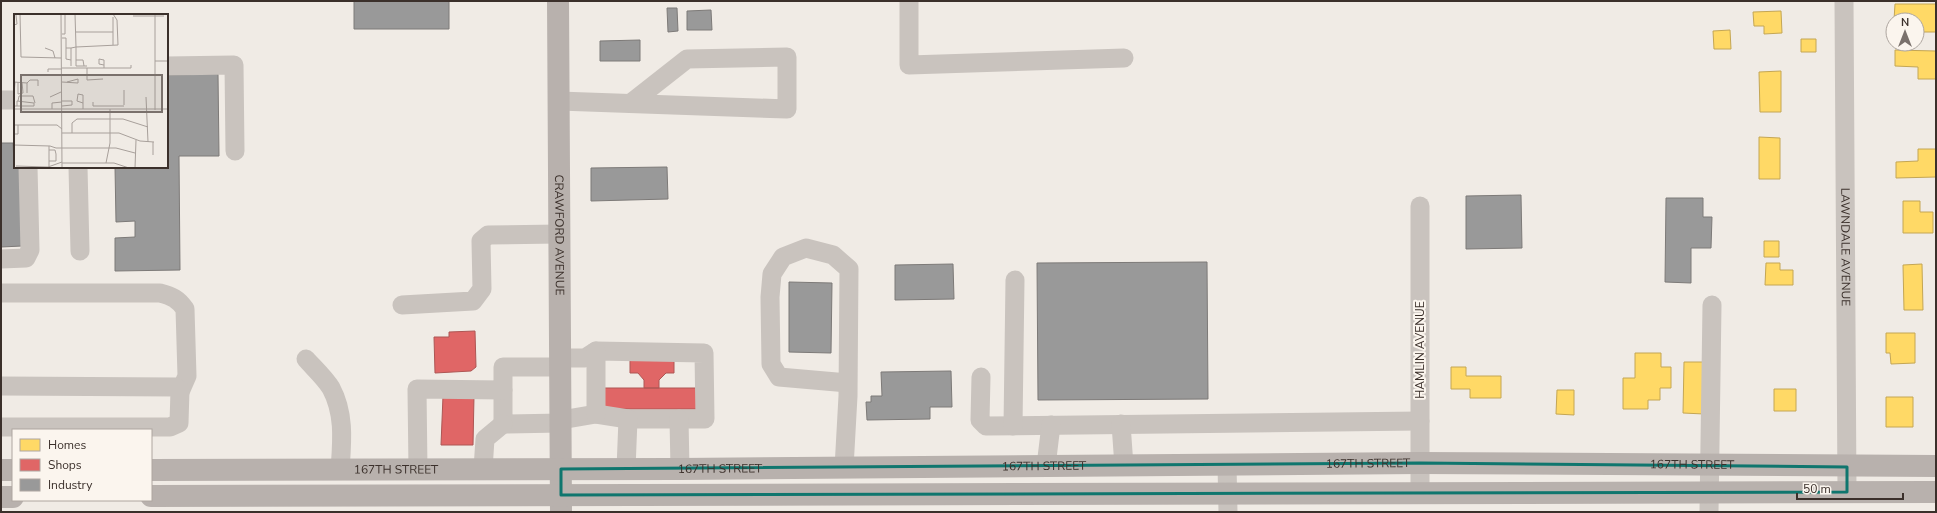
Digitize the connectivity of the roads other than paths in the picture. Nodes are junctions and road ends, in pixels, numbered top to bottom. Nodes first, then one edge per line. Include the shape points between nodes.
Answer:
1 (558, 1) edge
2 (909, 1) edge
3 (1844, 1) edge
4 (1124, 58) dead end
5 (168, 66) edge
6 (1, 100) edge
7 (14, 100) edge
8 (559, 101) junction
9 (631, 103) junction
10 (235, 151) dead end
11 (28, 168) edge
12 (78, 168) edge
13 (1420, 206) dead end
14 (559, 234) junction
15 (80, 251) dead end
16 (1, 259) edge
17 (1015, 280) dead end
18 (1, 293) edge
19 (402, 305) dead end
20 (1712, 305) dead end
21 (596, 352) junction
22 (306, 360) dead end
23 (560, 363) junction
24 (981, 377) dead end
25 (848, 383) junction
26 (1, 386) edge
27 (503, 390) junction
28 (180, 392) junction
29 (596, 414) junction
30 (628, 419) junction
31 (678, 419) junction
32 (1420, 421) junction
33 (561, 422) junction
34 (504, 424) junction
35 (1121, 424) junction
36 (1051, 425) junction
37 (1013, 426) junction
38 (1, 427) edge
39 (1420, 463) junction
40 (1227, 465) junction
41 (1710, 465) junction
42 (1046, 466) junction
43 (1124, 466) junction
44 (1936, 466) edge
45 (1847, 467) junction
46 (561, 468) junction
47 (626, 468) junction
48 (844, 468) junction
49 (1, 470) edge
50 (12, 470) edge
51 (152, 470) edge
52 (340, 470) junction
53 (418, 470) junction
54 (483, 470) junction
55 (680, 470) junction
56 (1847, 492) junction
57 (1936, 492) edge
58 (1420, 493) junction
59 (12, 496) edge
60 (152, 496) edge
61 (1, 497) edge
62 (1709, 502) edge
63 (1228, 503) edge
64 (561, 504) edge

1 - 8 main road, CRAWFORD AVENUE
2 - 4 street via 909,65
3 - 45 street, LAWNDALE AVENUE
5 - 10 street via 234,65
6 - 7 street
8 - 9 street
8 - 14 main road, CRAWFORD AVENUE
9 - 9 street via 788,109 787,57 687,59
11 - 16 street via 30,250 26,258
12 - 15 street
13 - 32 street, HAMLIN AVENUE
14 - 19 street via 488,235 481,241 482,289 472,301
14 - 23 main road, CRAWFORD AVENUE
17 - 37 street
18 - 28 street via 160,293 173,296 185,309 188,376
20 - 41 street
21 - 23 street via 585,358
21 - 29 street
21 - 31 street via 704,353 705,419
22 - 52 street via 330,387 335,399 342,423
23 - 27 street via 503,367
23 - 33 main road, CRAWFORD AVENUE
24 - 37 street via 980,420 986,426
25 - 25 street via 849,269 833,255 806,248 783,257 772,274 771,364 779,377
25 - 48 street
26 - 28 street via 176,387
27 - 34 street
27 - 53 street via 417,389
28 - 38 street via 179,423 170,427
29 - 30 street
29 - 33 street
30 - 31 street
30 - 47 street
31 - 55 street
32 - 35 street
32 - 39 street, HAMLIN AVENUE
33 - 34 street
33 - 46 main road, CRAWFORD AVENUE
34 - 54 street via 484,439
35 - 36 street
35 - 43 street
36 - 37 street
36 - 42 street
39 - 40 main road, 167TH STREET
39 - 41 main road, 167TH STREET
39 - 58 street, HAMLIN AVENUE
40 - 43 main road, 167TH STREET
40 - 63 street
41 - 45 main road, 167TH STREET
41 - 62 street
42 - 43 main road, 167TH STREET
42 - 48 main road, 167TH STREET
44 - 45 main road, 167TH STREET
45 - 56 street, LAWNDALE AVENUE
46 - 47 main road, 167TH STREET
46 - 54 main road, 167TH STREET
46 - 64 main road, CRAWFORD AVENUE
47 - 55 main road, 167TH STREET
48 - 55 main road, 167TH STREET
49 - 50 main road
51 - 52 main road, 167TH STREET
52 - 53 main road, 167TH STREET
53 - 54 main road, 167TH STREET
56 - 57 main road
56 - 62 main road
58 - 62 main road
58 - 63 main road
59 - 61 main road
60 - 64 main road
63 - 64 main road

